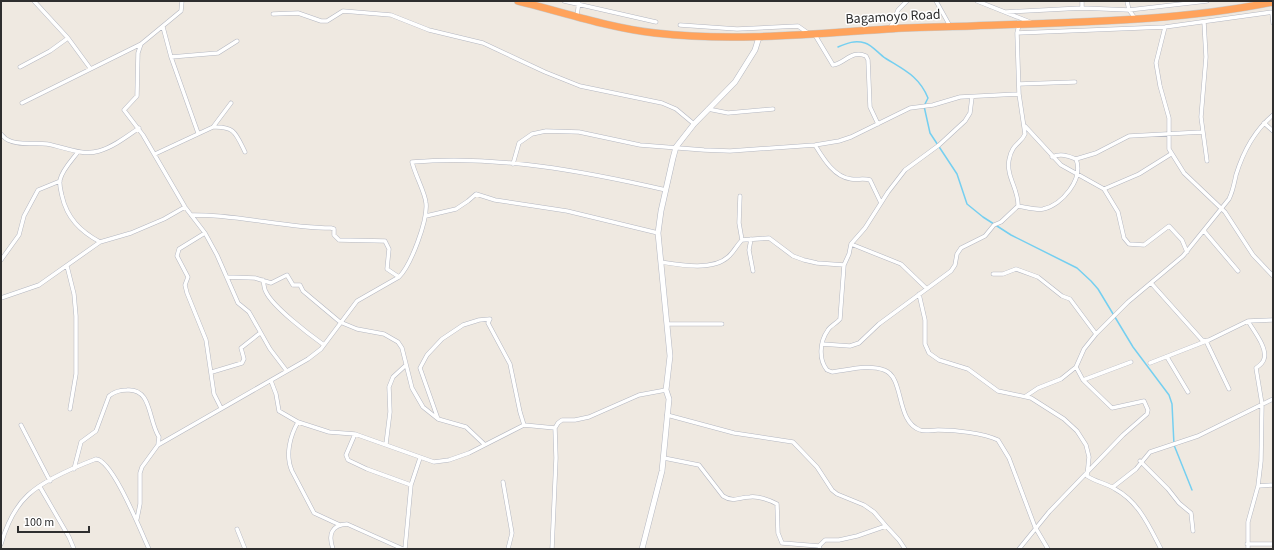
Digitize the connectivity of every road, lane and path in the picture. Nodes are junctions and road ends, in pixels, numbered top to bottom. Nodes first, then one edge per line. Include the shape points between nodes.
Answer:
1 (34, 1) edge
2 (182, 1) edge
3 (518, 1) edge
4 (564, 1) edge
5 (907, 1) edge
6 (936, 1) edge
7 (977, 1) edge
8 (1082, 1) edge
9 (1127, 1) edge
10 (1207, 1) edge
11 (1273, 2) edge
12 (579, 3) edge
13 (1082, 8) junction
14 (1129, 10) junction
15 (1006, 12) junction
16 (1273, 13) edge
17 (272, 14) dead end
18 (577, 16) junction
19 (1136, 19) junction
20 (656, 22) dead end
21 (1204, 22) junction
22 (1273, 23) edge
23 (1020, 24) junction
24 (1034, 24) junction
25 (680, 25) dead end
26 (163, 27) junction
27 (950, 27) junction
28 (1165, 27) junction
29 (737, 29) junction
30 (890, 29) junction
31 (1017, 33) junction
32 (813, 35) junction
33 (738, 37) junction
34 (759, 37) junction
35 (68, 38) junction
36 (236, 41) dead end
37 (141, 44) junction
38 (171, 57) junction
39 (20, 67) dead end
40 (90, 68) junction
41 (1075, 82) dead end
42 (1019, 84) junction
43 (1019, 94) junction
44 (972, 96) junction
45 (22, 103) dead end
46 (231, 103) dead end
47 (708, 108) junction
48 (773, 109) dead end
49 (1273, 115) edge
50 (1264, 123) junction
51 (694, 124) junction
52 (878, 124) junction
53 (1024, 125) junction
54 (213, 127) junction
55 (139, 128) junction
56 (1273, 131) edge
57 (1202, 132) junction
58 (198, 133) junction
59 (1168, 133) junction
60 (1, 134) edge
61 (815, 145) junction
62 (676, 147) junction
63 (78, 152) junction
64 (246, 152) dead end
65 (155, 154) junction
66 (1171, 154) junction
67 (1052, 157) junction
68 (1076, 159) junction
69 (1207, 161) dead end
70 (513, 164) junction
71 (1077, 175) junction
72 (60, 181) junction
73 (1104, 189) junction
74 (666, 190) junction
75 (740, 196) dead end
76 (881, 203) junction
77 (1018, 206) junction
78 (185, 207) junction
79 (1222, 208) junction
80 (191, 215) junction
81 (426, 216) junction
82 (1204, 232) junction
83 (205, 233) junction
84 (658, 233) junction
85 (751, 239) junction
86 (742, 240) junction
87 (100, 242) junction
88 (851, 244) junction
89 (1187, 252) junction
90 (1, 260) edge
91 (661, 262) junction
92 (67, 266) junction
93 (844, 266) junction
94 (753, 271) dead end
95 (1238, 271) dead end
96 (993, 274) dead end
97 (1273, 276) edge
98 (227, 277) junction
99 (399, 277) junction
100 (263, 280) junction
101 (1151, 283) junction
102 (926, 288) junction
103 (919, 294) junction
104 (1, 298) edge
105 (1273, 320) edge
106 (340, 322) junction
107 (1248, 322) junction
108 (667, 324) junction
109 (722, 324) dead end
110 (260, 333) junction
111 (1096, 334) junction
112 (1206, 341) junction
113 (822, 344) junction
114 (324, 345) junction
115 (1167, 357) junction
116 (1131, 362) dead end
117 (1150, 363) dead end
118 (406, 365) junction
119 (1076, 367) junction
120 (286, 370) junction
121 (212, 372) junction
122 (1083, 380) junction
123 (271, 381) junction
124 (1228, 389) dead end
125 (666, 390) junction
126 (1188, 392) dead end
127 (1026, 396) junction
128 (1273, 399) edge
129 (1262, 404) junction
130 (221, 408) junction
131 (70, 409) dead end
132 (667, 415) junction
133 (438, 418) junction
134 (298, 422) junction
135 (21, 425) dead end
136 (524, 425) junction
137 (555, 428) junction
138 (355, 434) junction
139 (386, 444) junction
140 (484, 444) junction
141 (158, 445) junction
142 (420, 458) junction
143 (664, 458) junction
144 (1140, 461) junction
145 (74, 469) junction
146 (1086, 475) junction
147 (50, 480) junction
148 (503, 482) dead end
149 (411, 485) junction
150 (1273, 485) edge
151 (1258, 486) junction
152 (40, 487) junction
153 (1113, 487) junction
154 (137, 518) junction
155 (340, 525) junction
156 (886, 526) junction
157 (1035, 527) junction
158 (237, 529) dead end
159 (1193, 531) dead end
160 (782, 543) junction
161 (1, 544) edge
162 (1247, 544) junction
163 (1273, 544) edge
164 (642, 547) edge
165 (820, 547) edge
166 (74, 549) edge
167 (149, 549) edge
168 (245, 549) edge
169 (333, 549) edge
170 (404, 549) edge
171 (508, 549) edge
172 (552, 549) edge
173 (648, 549) edge
174 (781, 549) edge
175 (905, 549) edge
176 (1019, 549) edge
177 (1048, 549) edge
178 (1161, 549) edge
179 (1248, 549) edge

1 - 35 street
2 - 26 street via 181,11
3 - 18 highway, Bagamoyo Road
4 - 12 street
5 - 30 street via 898,10
6 - 27 street
7 - 15 street
8 - 13 street
9 - 14 street
10 - 14 street
11 - 19 highway, Bagamoyo Road via 1205,13
12 - 18 street
12 - 20 street
13 - 14 street
13 - 15 street
14 - 19 street
15 - 24 street
16 - 21 street
16 - 22 street
17 - 51 street via 298,13 320,21 327,21 343,11 391,15 429,30 483,43 580,86 662,103 676,109
18 - 33 highway, Bagamoyo Road via 654,33
19 - 24 highway, Bagamoyo Road
21 - 28 street
21 - 57 street via 1206,57
23 - 24 highway, Bagamoyo Road
23 - 27 highway, Bagamoyo Road
23 - 31 street
25 - 29 street
26 - 37 street
26 - 38 street
27 - 30 highway, Bagamoyo Road
28 - 31 street
28 - 59 street via 1156,63 1169,118
29 - 32 street via 798,26
29 - 33 street
30 - 32 highway, Bagamoyo Road
31 - 42 street
32 - 34 highway, Bagamoyo Road
32 - 52 street via 832,65 851,55 866,56 870,107
33 - 34 highway, Bagamoyo Road
34 - 47 street via 755,50 734,82
35 - 39 street
35 - 40 street
36 - 38 street via 218,53
37 - 40 street
37 - 55 street via 138,53 137,96 124,110
38 - 58 street
40 - 45 street
41 - 42 street
42 - 43 street
43 - 44 street
43 - 53 street
44 - 52 street via 910,108
44 - 76 street via 970,113 965,121 939,145 905,170
46 - 54 street
47 - 48 street via 728,113
47 - 51 street
49 - 50 street
50 - 56 street
50 - 79 street via 1251,138 1232,193
51 - 62 street
52 - 61 street via 839,141
53 - 67 street
53 - 77 street via 1024,137 1013,146 1008,166
54 - 58 street
54 - 64 street via 222,126 234,131
55 - 63 street via 98,151
55 - 65 street
57 - 59 street
57 - 69 street
58 - 65 street
59 - 66 street
59 - 68 street via 1129,136 1096,153
60 - 63 street via 14,142 46,144
61 - 62 street via 730,151
61 - 76 street via 830,166 843,176 870,180
62 - 70 street via 640,145 579,132 546,131 532,134 519,143
62 - 74 street
63 - 72 street
65 - 78 street
66 - 73 street via 1139,174
66 - 79 street via 1184,173
67 - 68 street via 1062,154
67 - 71 street
68 - 71 street
70 - 74 street via 574,170
70 - 81 street via 464,160 412,162 426,202
71 - 73 street
71 - 77 street via 1062,199 1047,208
72 - 87 street via 64,206 70,216 83,231
72 - 90 street via 38,190 24,216 19,234
73 - 89 street via 1118,212 1124,238 1129,244 1144,245 1169,226 1182,240
74 - 84 street
75 - 86 street via 739,223
76 - 88 street
77 - 102 street via 994,225 985,236 961,248 951,271
78 - 80 street
78 - 87 street via 131,233
79 - 82 street
79 - 97 street via 1253,255
80 - 83 street
80 - 99 street via 330,228 334,229 334,236 339,240 385,241 389,249 386,266 388,271
81 - 84 street via 456,208 476,194 495,200 567,211
81 - 99 street via 404,272
82 - 89 street
82 - 95 street
83 - 98 street
83 - 121 street via 179,249 177,256 188,277 185,285 187,293 206,340
84 - 91 street
85 - 86 street
85 - 93 street via 774,240 793,256 817,263
85 - 94 street via 749,250
86 - 91 street via 728,258 710,265 686,266
87 - 92 street via 89,247
88 - 93 street
88 - 102 street via 901,264
89 - 101 street
91 - 108 street
92 - 104 street via 39,285
92 - 131 street via 76,316 76,374
93 - 113 street via 840,319 828,328
96 - 111 street via 1003,274 1016,269 1038,277 1058,294 1073,301
98 - 100 street
98 - 110 street via 238,304 249,312
99 - 106 street via 357,301
100 - 106 street via 271,283 286,275 289,276 293,285 300,285 303,291
100 - 114 street via 271,300
101 - 111 street
101 - 112 street via 1202,340
102 - 103 street
103 - 113 street via 879,324 859,343 850,346
103 - 127 street via 925,320 926,348 933,357 968,369 998,391
105 - 107 street
106 - 114 street
106 - 118 street via 357,329 384,334 398,342
107 - 112 street
107 - 129 street via 1265,356 1256,368
108 - 109 street
108 - 125 street via 670,356
110 - 120 street
110 - 121 street via 241,348 244,359 242,363
111 - 119 street via 1084,349
112 - 115 street
112 - 124 street
113 - 157 street via 822,361 827,370 832,372 874,368 889,373 911,426 921,431 979,434 998,440 1009,458
114 - 120 street via 308,359
115 - 117 street
115 - 126 street
116 - 122 street
118 - 133 street via 412,388 419,400
118 - 139 street via 393,377 389,387 390,412
119 - 122 street
119 - 127 street via 1061,379
120 - 123 street
121 - 130 street via 214,394
122 - 146 street via 1113,408 1141,401 1146,403 1148,410 1147,414 1123,435
123 - 130 street
123 - 134 street via 279,411
125 - 132 street via 669,399
125 - 137 street via 639,395 589,417 562,420
127 - 146 street via 1053,410 1082,438 1088,450
128 - 129 street
129 - 144 street via 1198,436 1150,452
129 - 151 street via 1262,461
130 - 141 street
132 - 143 street
132 - 156 street via 734,432 793,442 817,467 832,490 874,512
133 - 136 street via 420,368 422,362 442,339 463,325 490,318 488,323 510,364
133 - 140 street via 466,427
134 - 138 street via 330,432
134 - 155 street via 292,432 290,466 314,513
135 - 147 street
136 - 137 street
136 - 140 street
137 - 172 street
138 - 139 street
138 - 149 street via 346,455 348,460
139 - 142 street
140 - 142 street via 469,454 450,460 434,462
141 - 145 street via 159,437 141,392 114,392 109,396 96,431 81,442
141 - 154 street via 140,473 140,504
142 - 149 street
143 - 160 street via 699,465 728,499 735,501 752,496 777,504 778,533
143 - 164 street
144 - 153 street via 1136,469
144 - 159 street via 1178,503 1191,513
145 - 147 street
145 - 154 street via 96,459 104,462
146 - 153 street
146 - 157 street
147 - 152 street
148 - 171 street via 512,533
149 - 170 street
150 - 151 street
151 - 162 street via 1248,522
152 - 161 street via 26,497 12,516
152 - 166 street
153 - 178 street via 1136,504
154 - 167 street
155 - 169 street via 332,529 330,536
155 - 170 street via 347,524
156 - 165 street via 857,536 825,540
156 - 175 street
157 - 176 street
157 - 177 street
158 - 168 street
160 - 165 street
160 - 174 street
162 - 163 street
162 - 179 street
164 - 173 street

